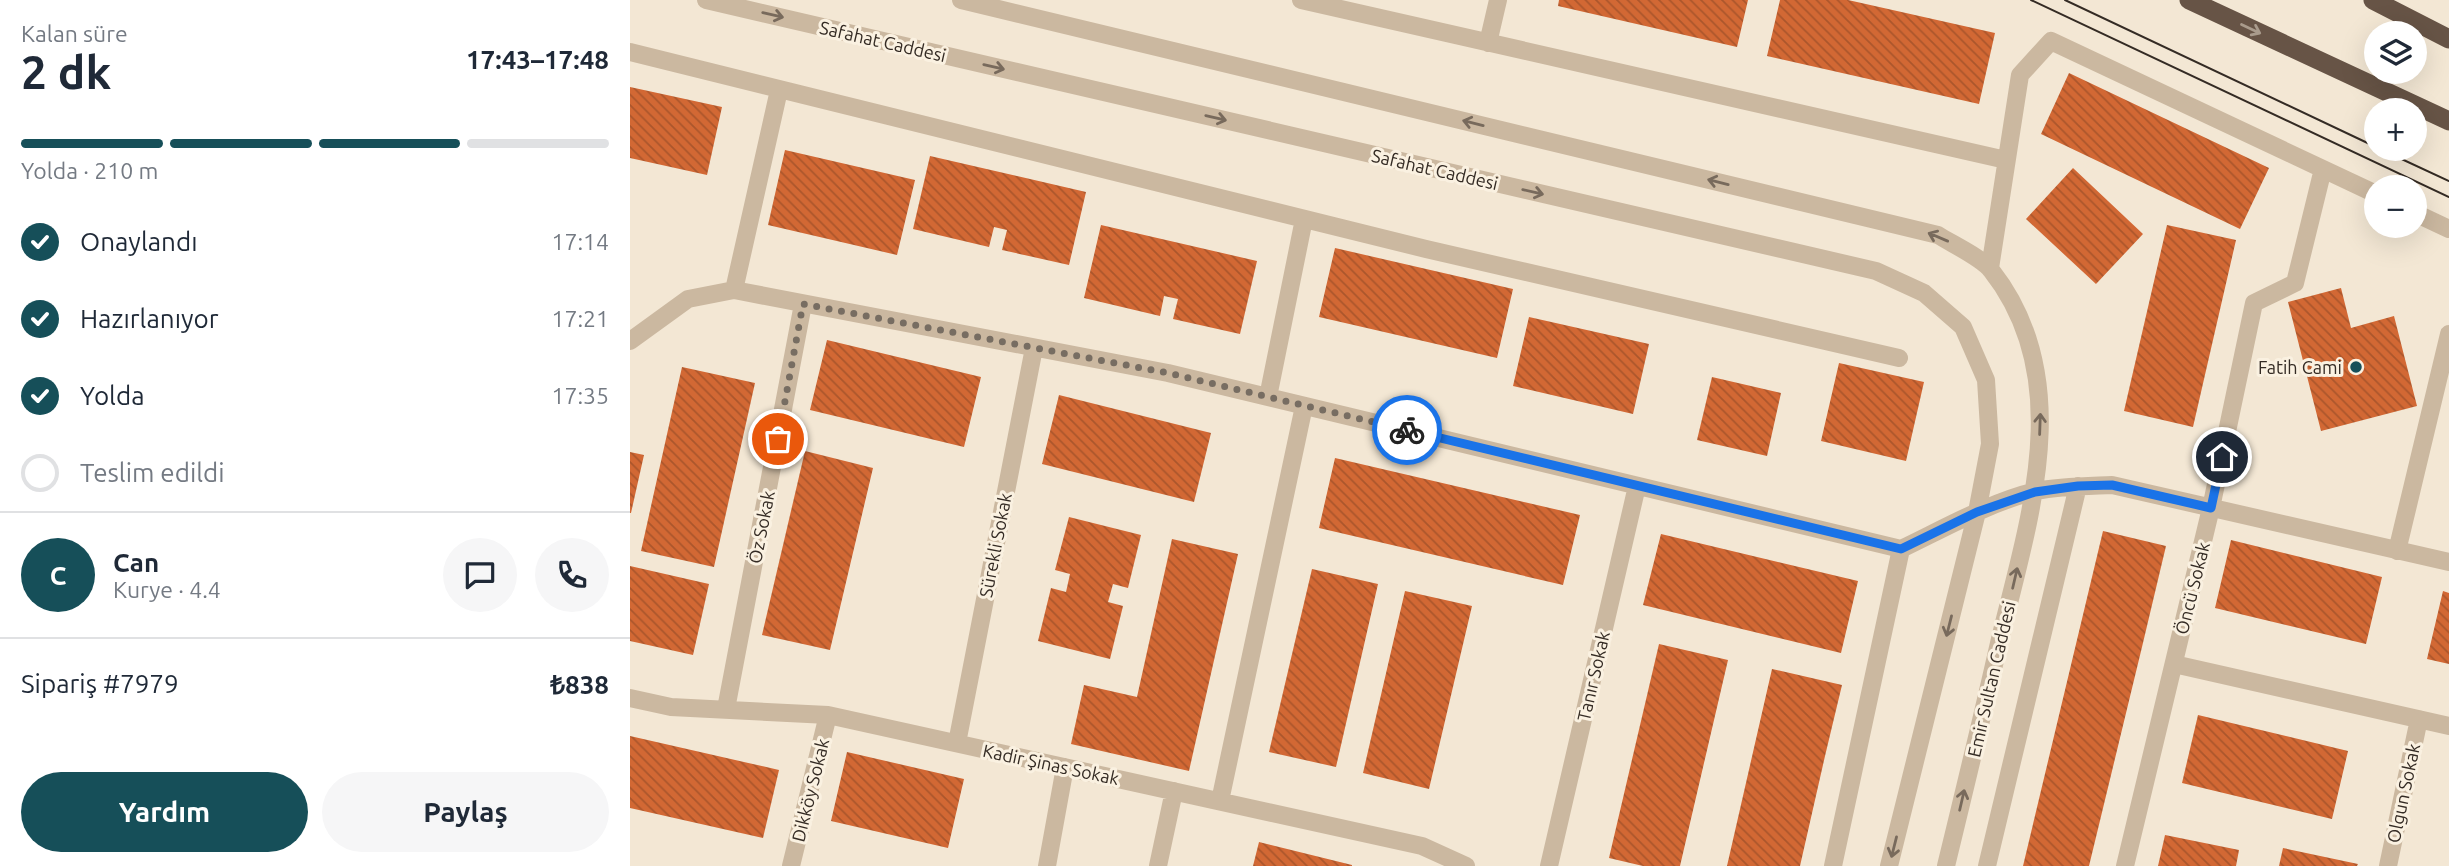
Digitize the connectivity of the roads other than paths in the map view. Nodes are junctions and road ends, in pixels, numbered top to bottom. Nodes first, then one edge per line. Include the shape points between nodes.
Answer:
1 (706, 0) edge
2 (961, 0) edge
3 (1301, 0) edge
4 (1499, 0) edge
5 (2189, 0) edge
6 (2373, 0) edge
7 (2449, 39) edge
8 (1488, 43) junction
9 (630, 52) edge
10 (779, 90) junction
11 (2449, 121) edge
12 (2006, 160) junction
13 (2323, 169) junction
14 (2364, 188) edge
15 (1304, 219) junction
16 (2427, 219) edge
17 (2449, 229) edge
18 (1990, 268) junction
19 (734, 290) junction
20 (803, 304) junction
21 (2449, 334) edge
22 (630, 341) edge
23 (1034, 348) junction
24 (1899, 358) dead end
25 (1268, 397) junction
26 (1304, 406) junction
27 (1637, 486) junction
28 (2078, 486) junction
29 (2035, 492) junction
30 (2211, 508) junction
31 (1977, 512) junction
32 (1901, 549) junction
33 (2397, 551) junction
34 (2449, 562) edge
35 (2174, 664) junction
36 (630, 698) edge
37 (726, 709) junction
38 (828, 715) junction
39 (2419, 719) junction
40 (2449, 726) edge
41 (957, 743) junction
42 (1065, 767) junction
43 (1174, 791) junction
44 (1220, 801) junction
45 (791, 866) edge
46 (1047, 866) edge
47 (1158, 866) edge
48 (1466, 866) edge
49 (1549, 866) edge
50 (1833, 866) edge
51 (1889, 866) edge
52 (1946, 866) edge
53 (1987, 866) edge
54 (2125, 866) edge
55 (2388, 866) edge

1 -> 31 street, Safahat Caddesi via 1876,271 1924,293 1963,327 1986,380 1990,444
18 -> 2 street via 1938,235
3 - 8 street
4 - 8 street
5 -> 11 highway
6 - 7 highway
8 - 12 street
9 - 10 street
10 - 15 street
10 - 19 street
12 - 13 street via 2020,75 2051,41
12 - 18 street
13 - 14 street
13 - 30 street, Öncü Sokak via 2295,283 2254,303
15 - 24 street
15 - 25 street
16 - 17 street
29 -> 18 street via 2041,417 2036,366 2019,316
19 - 20 street
19 - 22 street via 688,299
20 - 23 street
20 - 37 street, Öz Sokak
21 - 33 street
23 - 25 street
23 - 41 street, Sürekli Sokak
25 - 26 street
26 - 27 street
26 - 44 street
27 - 32 street
27 - 49 street, Tanır Sokak
28 - 29 street
28 - 30 street via 2112,485
28 - 53 street
29 - 31 street
52 -> 29 street, Emir Sultan Caddesi
30 - 33 street
30 - 35 street, Öncü Sokak
31 - 32 street
31 -> 51 street
32 - 50 street
33 - 34 street
35 - 39 street
35 - 54 street, Öncü Sokak
36 - 37 street, Kadir Şinas Sokak via 671,707
37 - 38 street, Kadir Şinas Sokak
38 - 41 street, Kadir Şinas Sokak
38 - 45 street, Dikköy Sokak
39 - 40 street
39 - 55 street, Olgun Sokak
41 - 42 street, Kadir Şinas Sokak
42 - 43 street, Kadir Şinas Sokak
42 - 46 street
43 - 44 street, Kadir Şinas Sokak
43 - 47 street
44 - 48 street, Kadir Şinas Sokak via 1422,846

